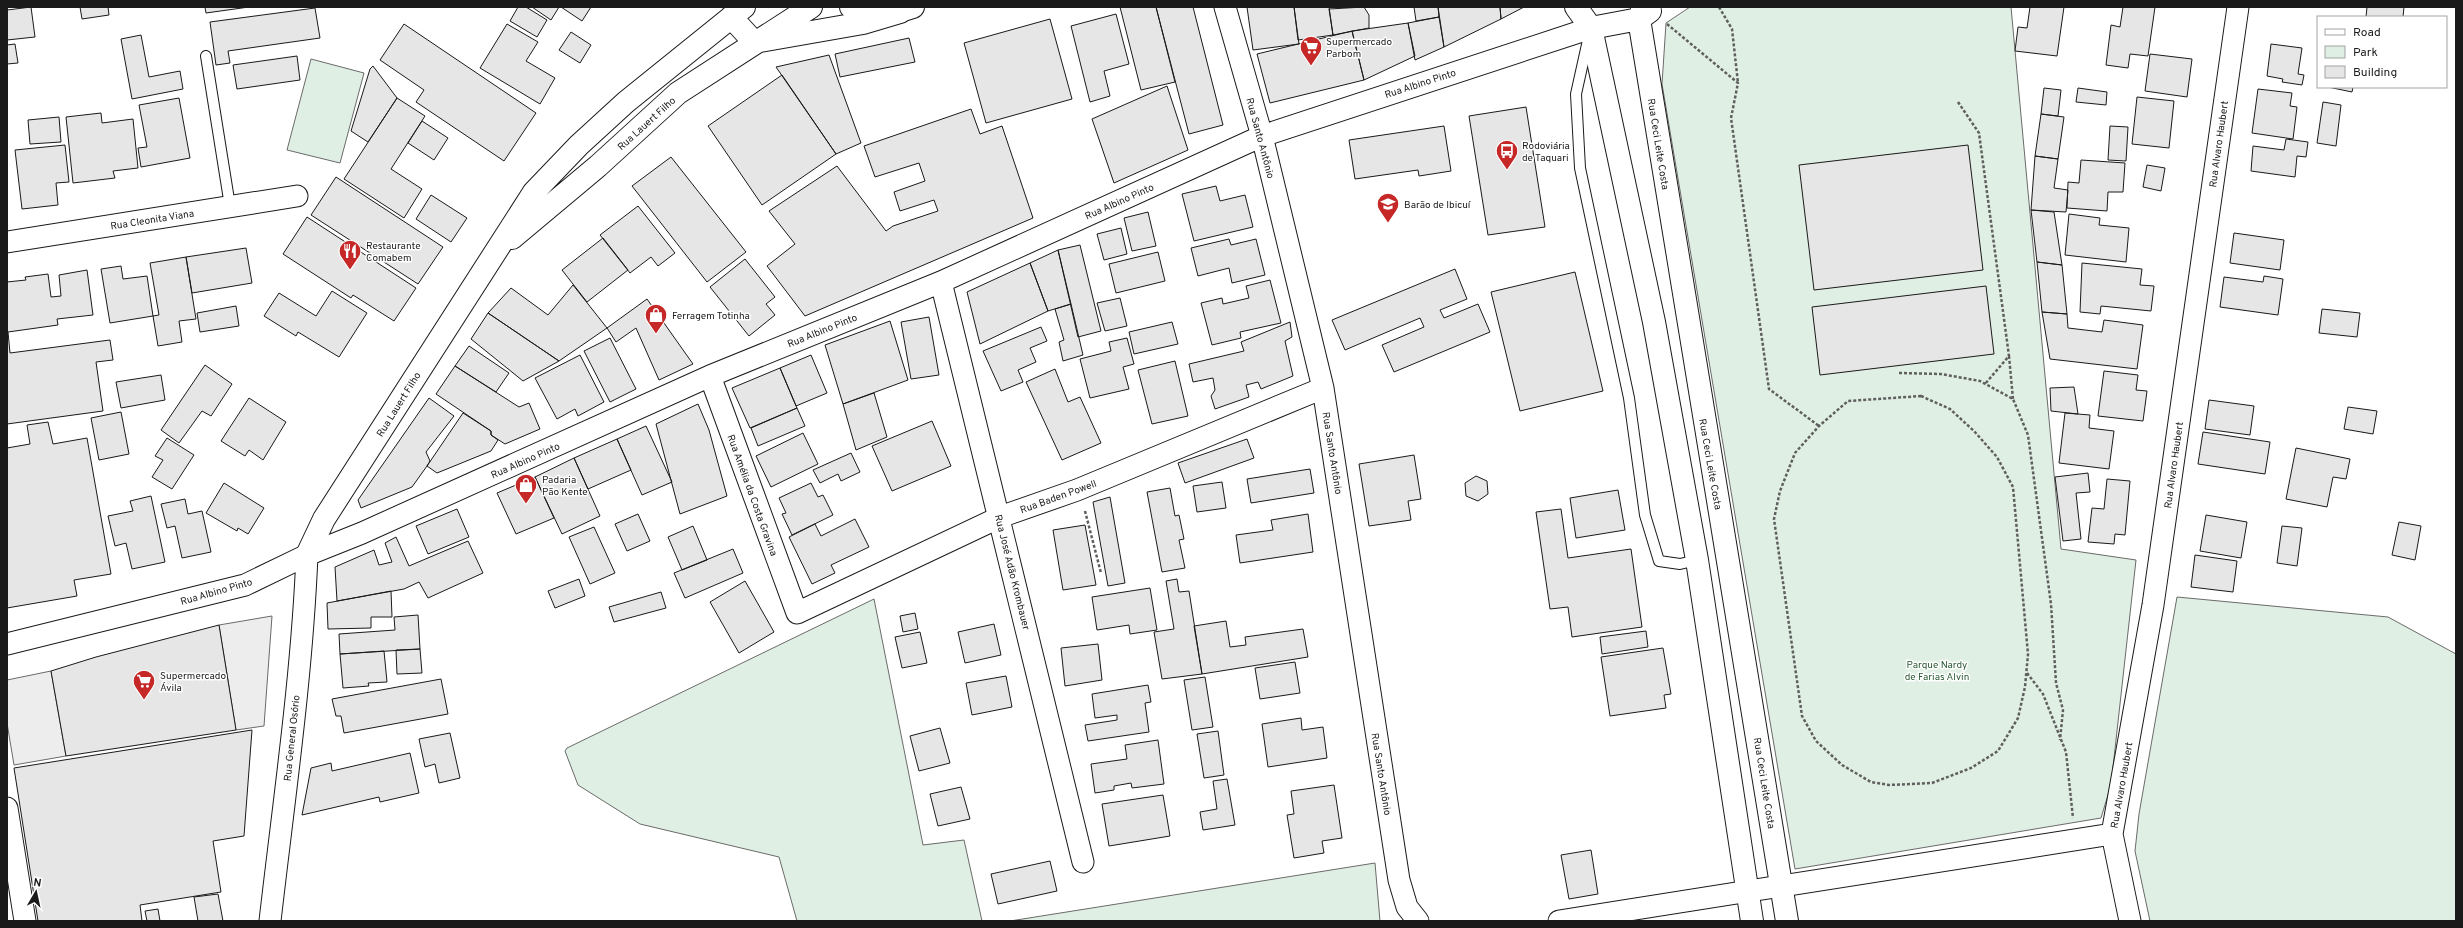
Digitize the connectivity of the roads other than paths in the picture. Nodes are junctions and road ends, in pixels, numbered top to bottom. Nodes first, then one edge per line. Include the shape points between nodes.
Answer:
1 (811, 7) edge
2 (851, 7) edge
3 (1225, 7) edge
4 (1576, 7) edge
5 (2238, 7) edge
6 (907, 9) edge
7 (738, 12) edge
8 (1651, 14) edge
9 (1591, 28) junction
10 (754, 42) junction
11 (206, 56) dead end
12 (1262, 136) junction
13 (297, 196) dead end
14 (230, 206) junction
15 (7, 242) edge
16 (492, 255) junction
17 (941, 282) junction
18 (710, 376) junction
19 (1323, 388) junction
20 (1000, 516) junction
21 (1727, 554) junction
22 (307, 555) junction
23 (1697, 560) junction
24 (797, 613) joint
25 (7, 644) edge
26 (7, 808) edge
27 (2112, 834) junction
28 (1083, 862) dead end
29 (1781, 885) junction
30 (1747, 891) junction
31 (1412, 914) edge
32 (25, 921) edge
33 (270, 921) edge
34 (1559, 921) edge
35 (1752, 921) edge
36 (1787, 921) edge
37 (2130, 921) edge

1 - 10 street, Rua Lauert Filho
2 - 6 street via 862,10
3 - 12 street, Rua Santo Antônio
4 - 9 street
5 - 27 street, Rua Alvaro Haubert via 2154,597
6 - 10 street via 863,23
7 - 10 street
7 - 16 street, Rua Lauert Filho via 626,102 579,145 534,192
8 - 9 street, Rua Albino Pinto
8 - 21 street, Rua Ceci Leite Costa
9 - 12 street, Rua Albino Pinto
9 - 23 street via 1654,322
9 - 23 lane via 1576,94 1580,168 1629,398 1645,515 1659,561 1680,564
10 - 16 street, Rua Lauert Filho via 678,94 598,166
11 - 14 lane
12 - 17 street, Rua Albino Pinto
12 - 19 street, Rua Santo Antônio
13 - 14 street, Rua Cleonita Viana
14 - 15 street, Rua Cleonita Viana
16 - 22 street, Rua Lauert Filho via 324,519
17 - 18 street, Rua Albino Pinto
17 - 20 street, Rua José Adão Krombauer
18 - 22 street, Rua Albino Pinto via 362,533
18 - 24 street, Rua Amélia da Costa Gravina
19 - 20 street, Rua Baden Powell via 1077,490
19 - 31 street, Rua Santo Antônio via 1399,880
20 - 24 street, Rua Baden Powell
20 - 28 street, Rua José Adão Krombauer
21 - 23 street
21 - 29 street, Rua Ceci Leite Costa
22 - 25 street, Rua Albino Pinto via 245,585
22 - 33 street, Rua General Osório via 296,695
23 - 30 street
26 - 32 street
27 - 29 street
27 - 37 street, Rua Alvaro Haubert
29 - 30 street
29 - 36 street, Rua Ceci Leite Costa
30 - 34 street
30 - 35 street

